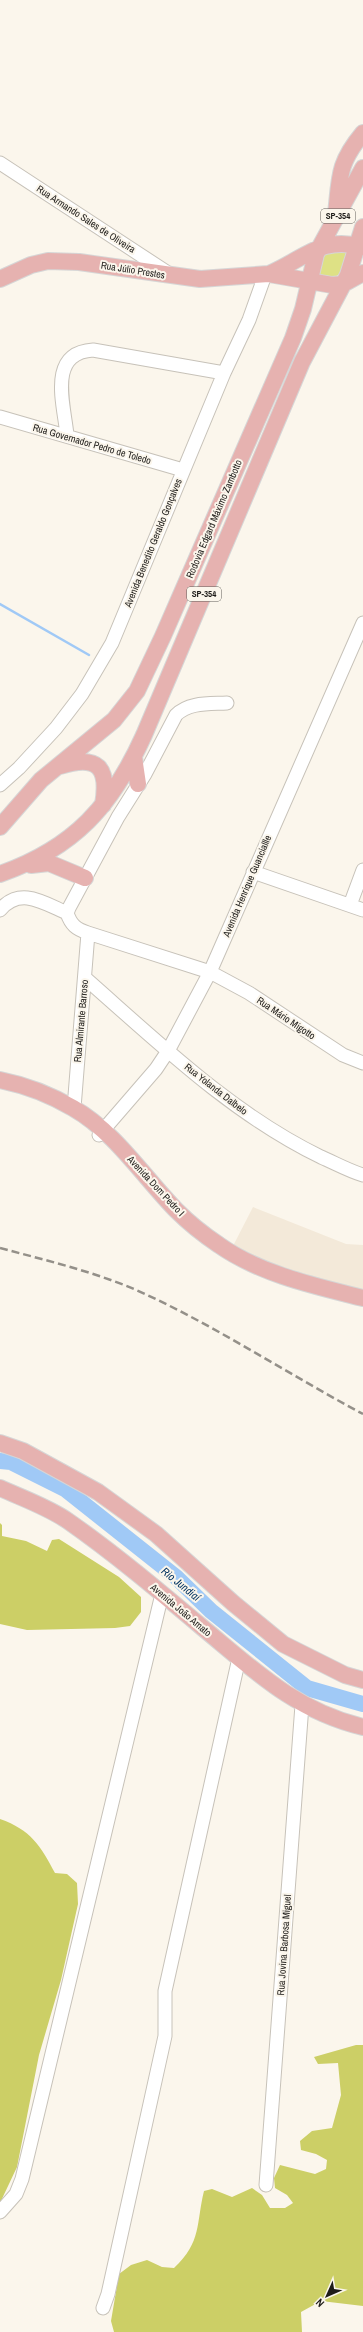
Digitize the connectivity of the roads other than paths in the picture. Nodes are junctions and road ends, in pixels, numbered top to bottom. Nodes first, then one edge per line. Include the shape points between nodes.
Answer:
1 (363, 133) edge
2 (0, 163) edge
3 (363, 168) edge
4 (335, 222) junction
5 (362, 241) edge
6 (321, 246) junction
7 (363, 273) edge
8 (267, 274) junction
9 (172, 276) junction
10 (0, 279) edge
11 (309, 280) junction
12 (343, 284) junction
13 (224, 373) junction
14 (0, 417) edge
15 (67, 436) junction
16 (183, 470) junction
17 (363, 623) edge
18 (227, 703) dead end
19 (134, 757) junction
20 (55, 767) junction
21 (138, 784) junction
22 (0, 785) edge
23 (102, 807) junction
24 (0, 827) edge
25 (24, 866) junction
26 (363, 870) edge
27 (253, 872) junction
28 (0, 874) edge
29 (85, 878) junction
30 (350, 905) junction
31 (0, 910) edge
32 (363, 910) edge
33 (67, 913) junction
34 (88, 933) junction
35 (210, 972) junction
36 (85, 978) junction
37 (168, 1051) junction
38 (363, 1063) edge
39 (0, 1080) edge
40 (0, 1087) edge
41 (74, 1108) junction
42 (101, 1133) junction
43 (363, 1175) edge
44 (363, 1298) edge
45 (363, 1303) edge
46 (0, 1443) edge
47 (0, 1488) edge
48 (162, 1594) junction
49 (239, 1658) junction
50 (363, 1680) edge
51 (302, 1705) junction
52 (363, 1727) edge
53 (266, 2185) dead end
54 (0, 2212) edge
55 (103, 2308) dead end

1 - 4 main road, SP-354 via 349,150 342,166
2 - 9 street, Rua Armando Sales de Oliveira
3 - 4 main road, Rodovia Edgard Máximo Zambotto / SP-354
4 - 6 main road, Rodovia Edgard Máximo Zambotto / SP-354
5 - 6 main road
5 - 12 main road, Rodovia Edgard Máximo Zambotto / SP-354
6 - 8 main road
6 - 11 main road, Rodovia Edgard Máximo Zambotto / SP-354
7 - 12 main road
8 - 9 main road, Rua Júlio Prestes via 200,279
8 - 11 main road
8 - 13 street, Avenida Benedito Geraldo Gonçalves
9 - 10 main road, Rua Júlio Prestes via 79,262 48,261 31,265
11 - 12 main road via 332,285
11 - 20 main road, Rodovia Edgard Máximo Zambotto / SP-354 via 293,338 147,672 137,691 114,720
12 - 19 main road, Rodovia Edgard Máximo Zambotto / SP-354 via 299,369
13 - 15 street via 93,350 82,351 70,358 63,367
13 - 16 street, Avenida Benedito Geraldo Gonçalves
14 - 15 street, Rua Governador Pedro de Toledo
15 - 16 street, Rua Governador Pedro de Toledo
16 - 22 street, Avenida Benedito Geraldo Gonçalves via 112,643 82,694 56,728
17 - 27 street, Avenida Henrique Guanciallle
18 - 21 street via 182,709 176,715
19 - 21 main road
19 - 23 main road, Rodovia Edgard Máximo Zambotto / SP-354 via 120,783
20 - 23 main road via 76,761 88,761 98,766 104,776 106,787
20 - 24 main road, Rodovia Edgard Máximo Zambotto / SP-354
21 - 29 street
23 - 25 main road, Rodovia Edgard Máximo Zambotto / SP-354 via 75,834 48,854
25 - 28 main road, Rodovia Edgard Máximo Zambotto / SP-354
25 - 29 main road via 49,863
26 - 30 street
27 - 30 street
27 - 35 street, Avenida Henrique Guanciallle
29 - 33 street
30 - 32 street
31 - 33 street via 11,899 33,898
33 - 34 street, Rua Mário Migotto via 73,926
34 - 35 street, Rua Mário Migotto
34 - 36 street, Rua Almirante Barroso
35 - 37 street, Avenida Henrique Guanciallle
35 - 38 street, Rua Mário Migotto via 249,993 343,1055
36 - 37 street, Rua Yolanda Dalbelo
36 - 41 street, Rua Almirante Barroso
37 - 42 street, Avenida Henrique Guanciallle via 156,1069
37 - 43 street, Rua Yolanda Dalbelo via 248,1114 286,1140
39 - 41 main road, Avenida Dom Pedro I via 50,1096
40 - 42 main road, Avenida Dom Pedro I via 45,1101
41 - 42 main road, Avenida Dom Pedro I
42 - 44 main road, Avenida Dom Pedro I via 177,1211 219,1245 258,1266 293,1279
42 - 45 main road, Avenida Dom Pedro I via 174,1217 226,1256 287,1283
46 - 50 main road via 23,1451 98,1492 156,1534 283,1644 345,1675
47 - 48 main road, Avenida João Amato via 66,1520
48 - 49 main road, Avenida João Amato
48 - 54 street via 22,2179 16,2194
49 - 51 main road, Avenida João Amato
49 - 55 street via 165,1991 165,2036
51 - 52 main road, Avenida João Amato
51 - 53 street, Rua Jovina Barbosa Miguel

